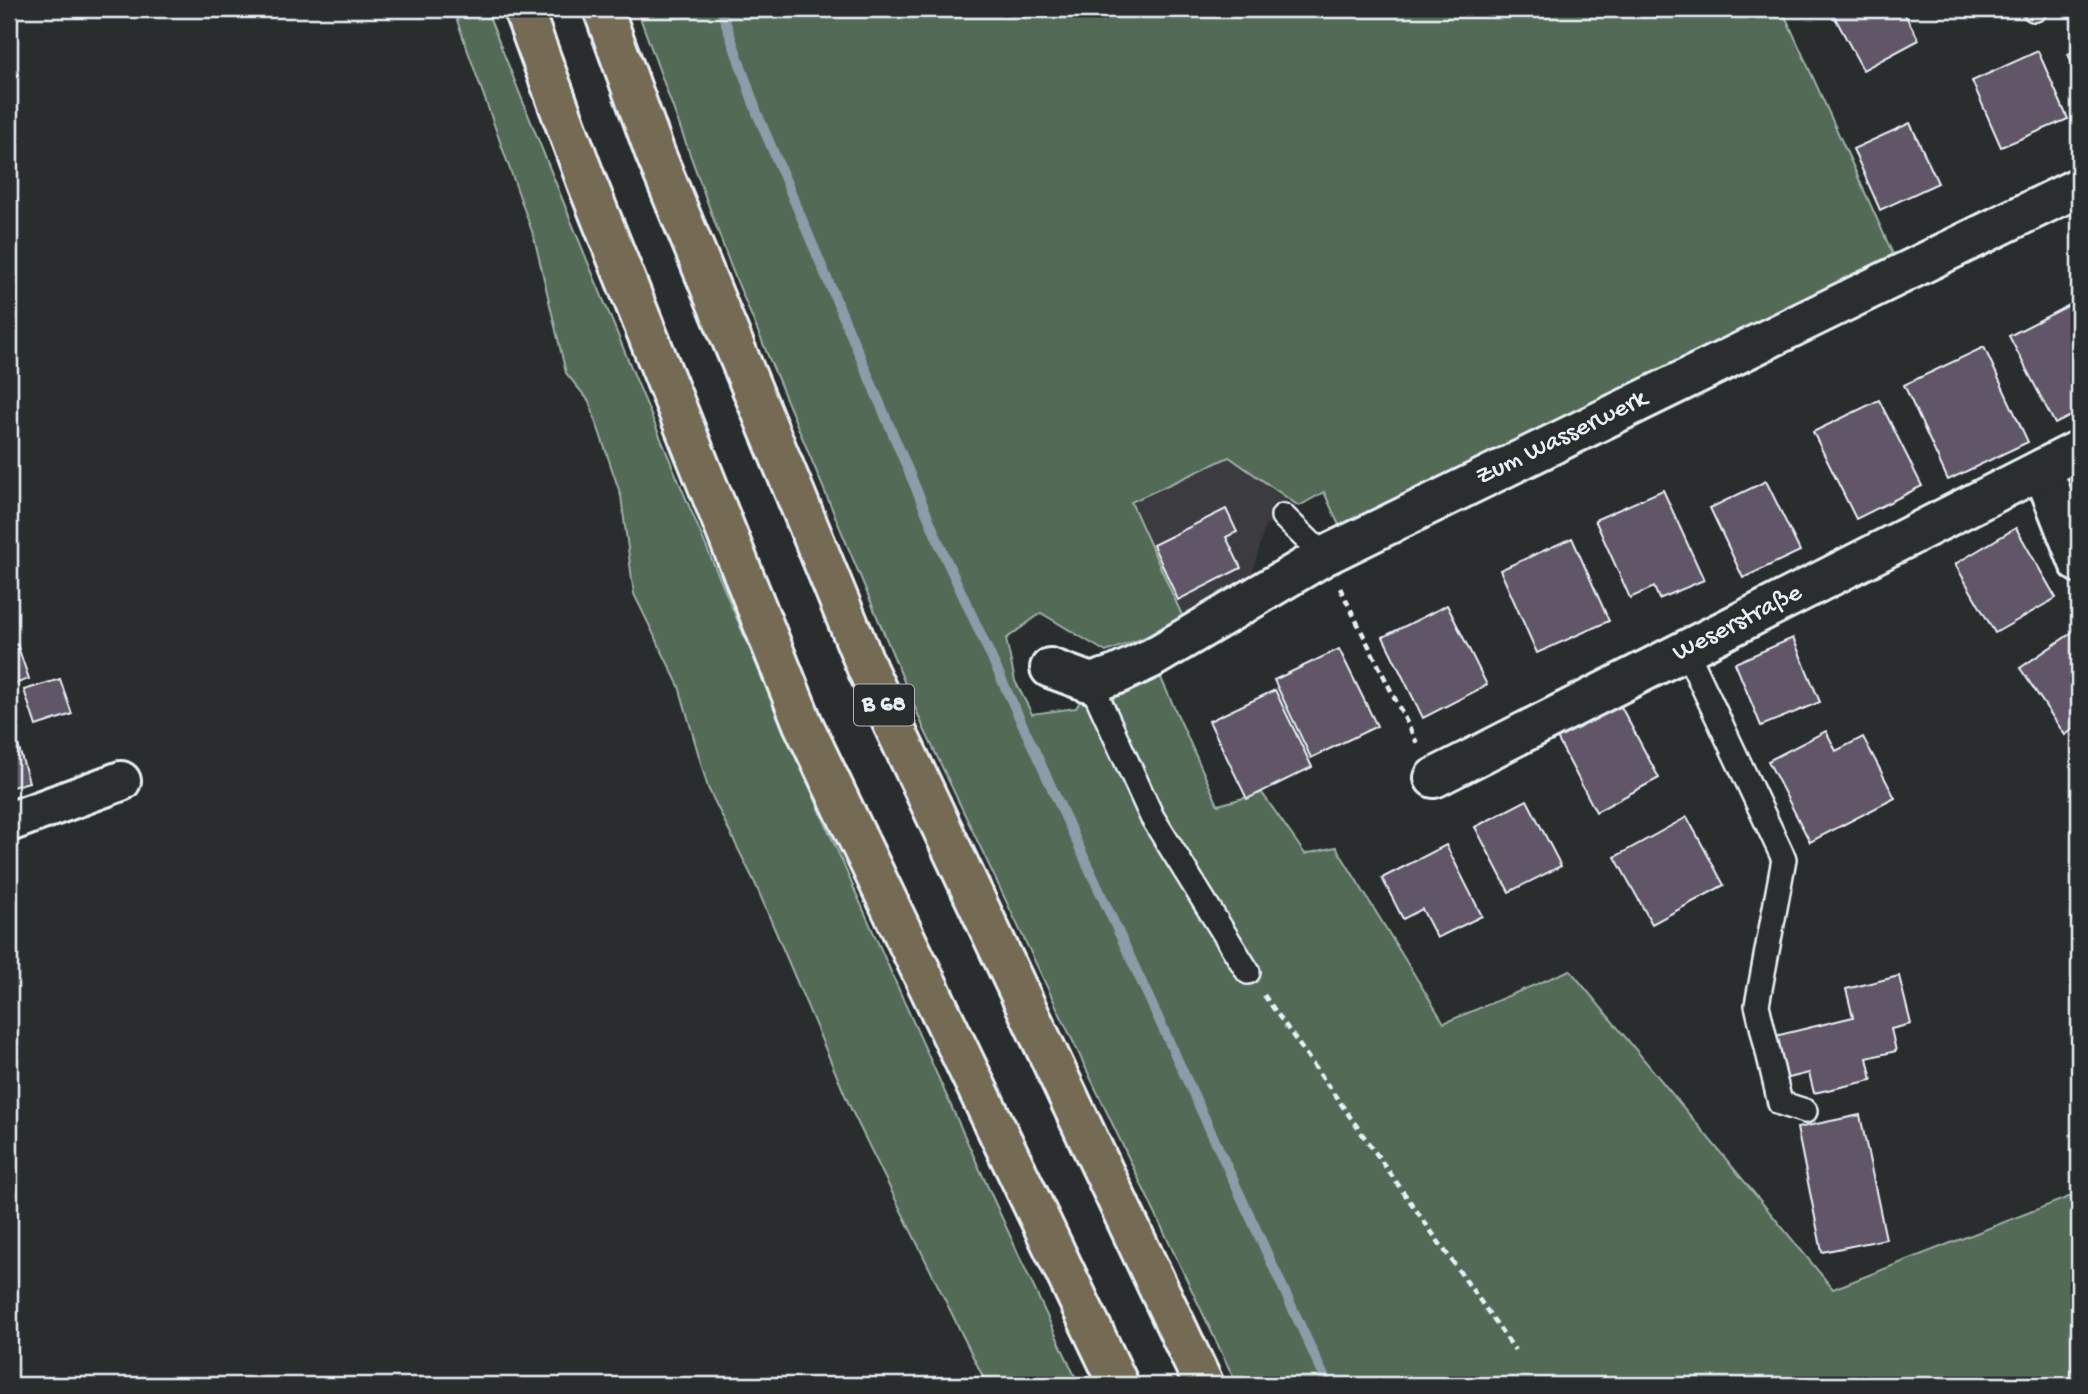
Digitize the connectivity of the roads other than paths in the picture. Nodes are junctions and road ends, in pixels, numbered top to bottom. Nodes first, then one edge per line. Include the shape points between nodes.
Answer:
1 (523, 9) edge
2 (603, 9) edge
3 (2079, 187) edge
4 (2079, 450) edge
5 (2042, 469) junction
6 (1283, 516) dead end
7 (1324, 556) junction
8 (2079, 562) edge
9 (1686, 650) junction
10 (1049, 668) dead end
11 (1091, 683) junction
12 (1434, 778) road end
13 (121, 781) dead end
14 (9, 822) edge
15 (1248, 972) road end
16 (1805, 1111) dead end
17 (1119, 1385) edge
18 (1204, 1385) edge

1 - 17 highway via 587,183 803,724
2 - 18 highway, B 68 via 655,153 868,671
3 - 7 street, Zum Wasserwerk
4 - 5 street, Weserstraße
5 - 8 street
5 - 9 street, Weserstraße
6 - 7 lane
7 - 11 street, Zum Wasserwerk via 1152,658
9 - 12 street, Weserstraße
9 - 16 lane via 1784,859 1757,1005 1780,1102
10 - 11 street
11 - 15 lane via 1152,817 1203,885
13 - 14 street

